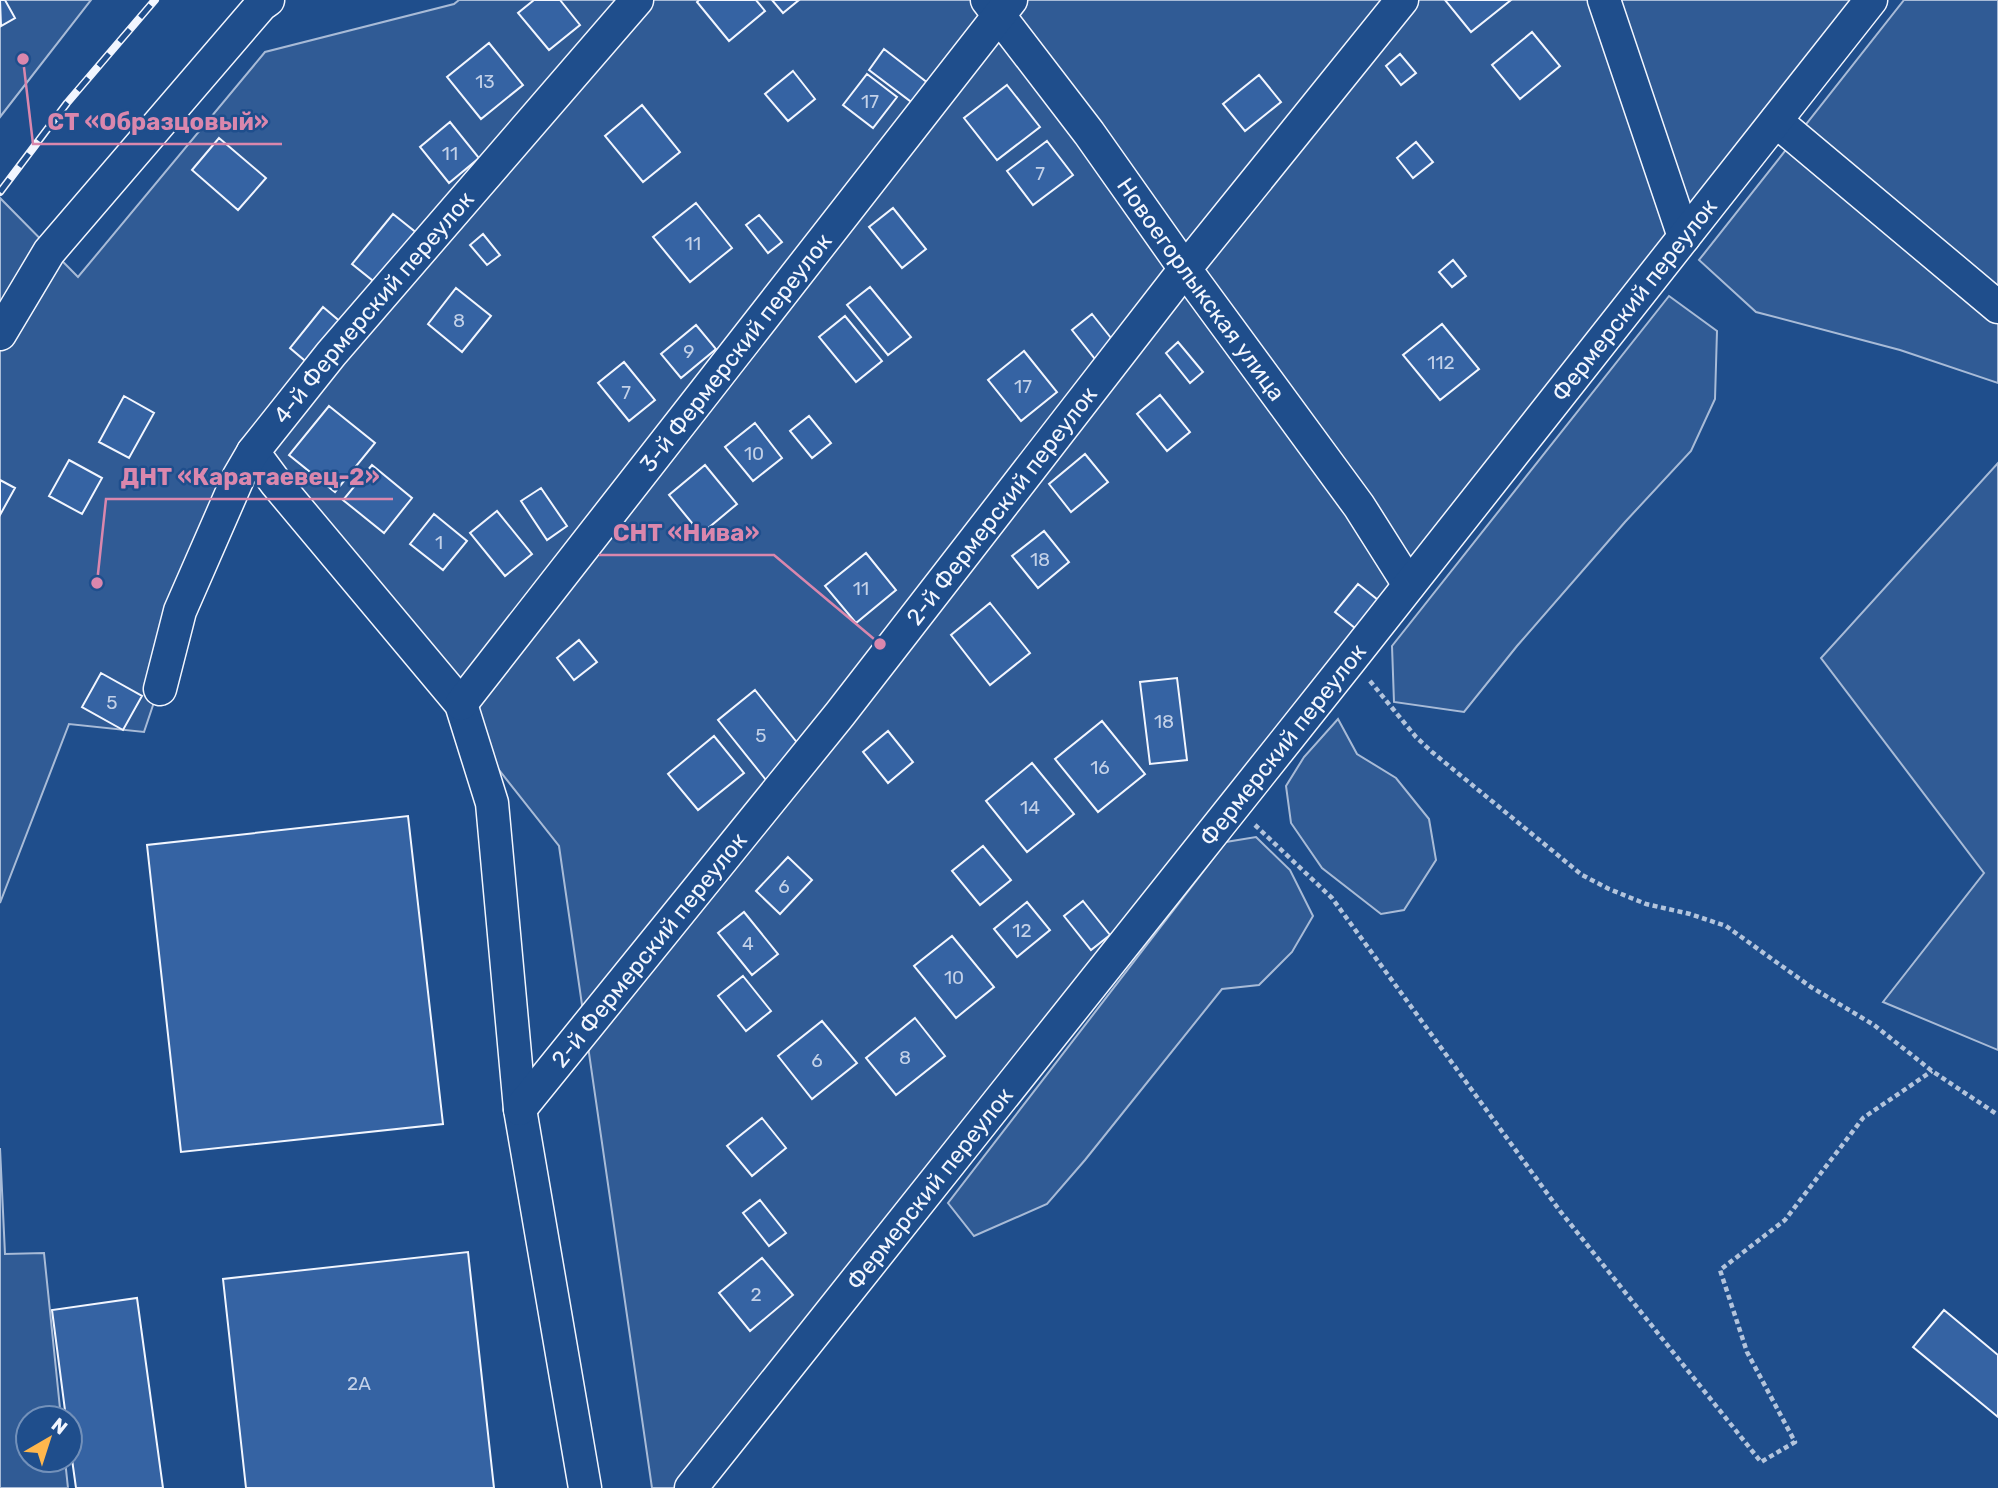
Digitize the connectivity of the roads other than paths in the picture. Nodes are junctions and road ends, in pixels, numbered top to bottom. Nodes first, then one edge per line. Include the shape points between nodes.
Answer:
1 (268, 0) edge
2 (637, 0) edge
3 (1402, 0) edge
4 (1604, 0) edge
5 (1871, 0) edge
6 (999, 5) edge
7 (1776, 121) junction
8 (1684, 237) junction
9 (1185, 269) junction
10 (1998, 307) edge
11 (0, 334) edge
12 (253, 452) junction
13 (1409, 585) junction
14 (160, 689) dead end
15 (461, 704) junction
16 (520, 1109) junction
17 (585, 1488) edge
18 (691, 1488) edge

1 - 11 street via 49,252
2 - 12 street, 4-й Фермерский переулок via 331,354
3 - 9 street, 2-й Фермерский переулок
4 - 8 street
5 - 7 street, Фермерский переулок
6 - 9 street, Новоегорлыкская улица
6 - 15 street, 3-й Фермерский переулок
7 - 8 street, Фермерский переулок
7 - 10 street
8 - 13 street, Фермерский переулок
9 - 13 street, Новоегорлыкская улица via 1359,506
9 - 16 street, 2-й Фермерский переулок via 840,714
12 - 14 street, 4-й Фермерский переулок via 180,611
12 - 15 street
13 - 18 street, Фермерский переулок
15 - 16 street via 492,803
16 - 17 street

